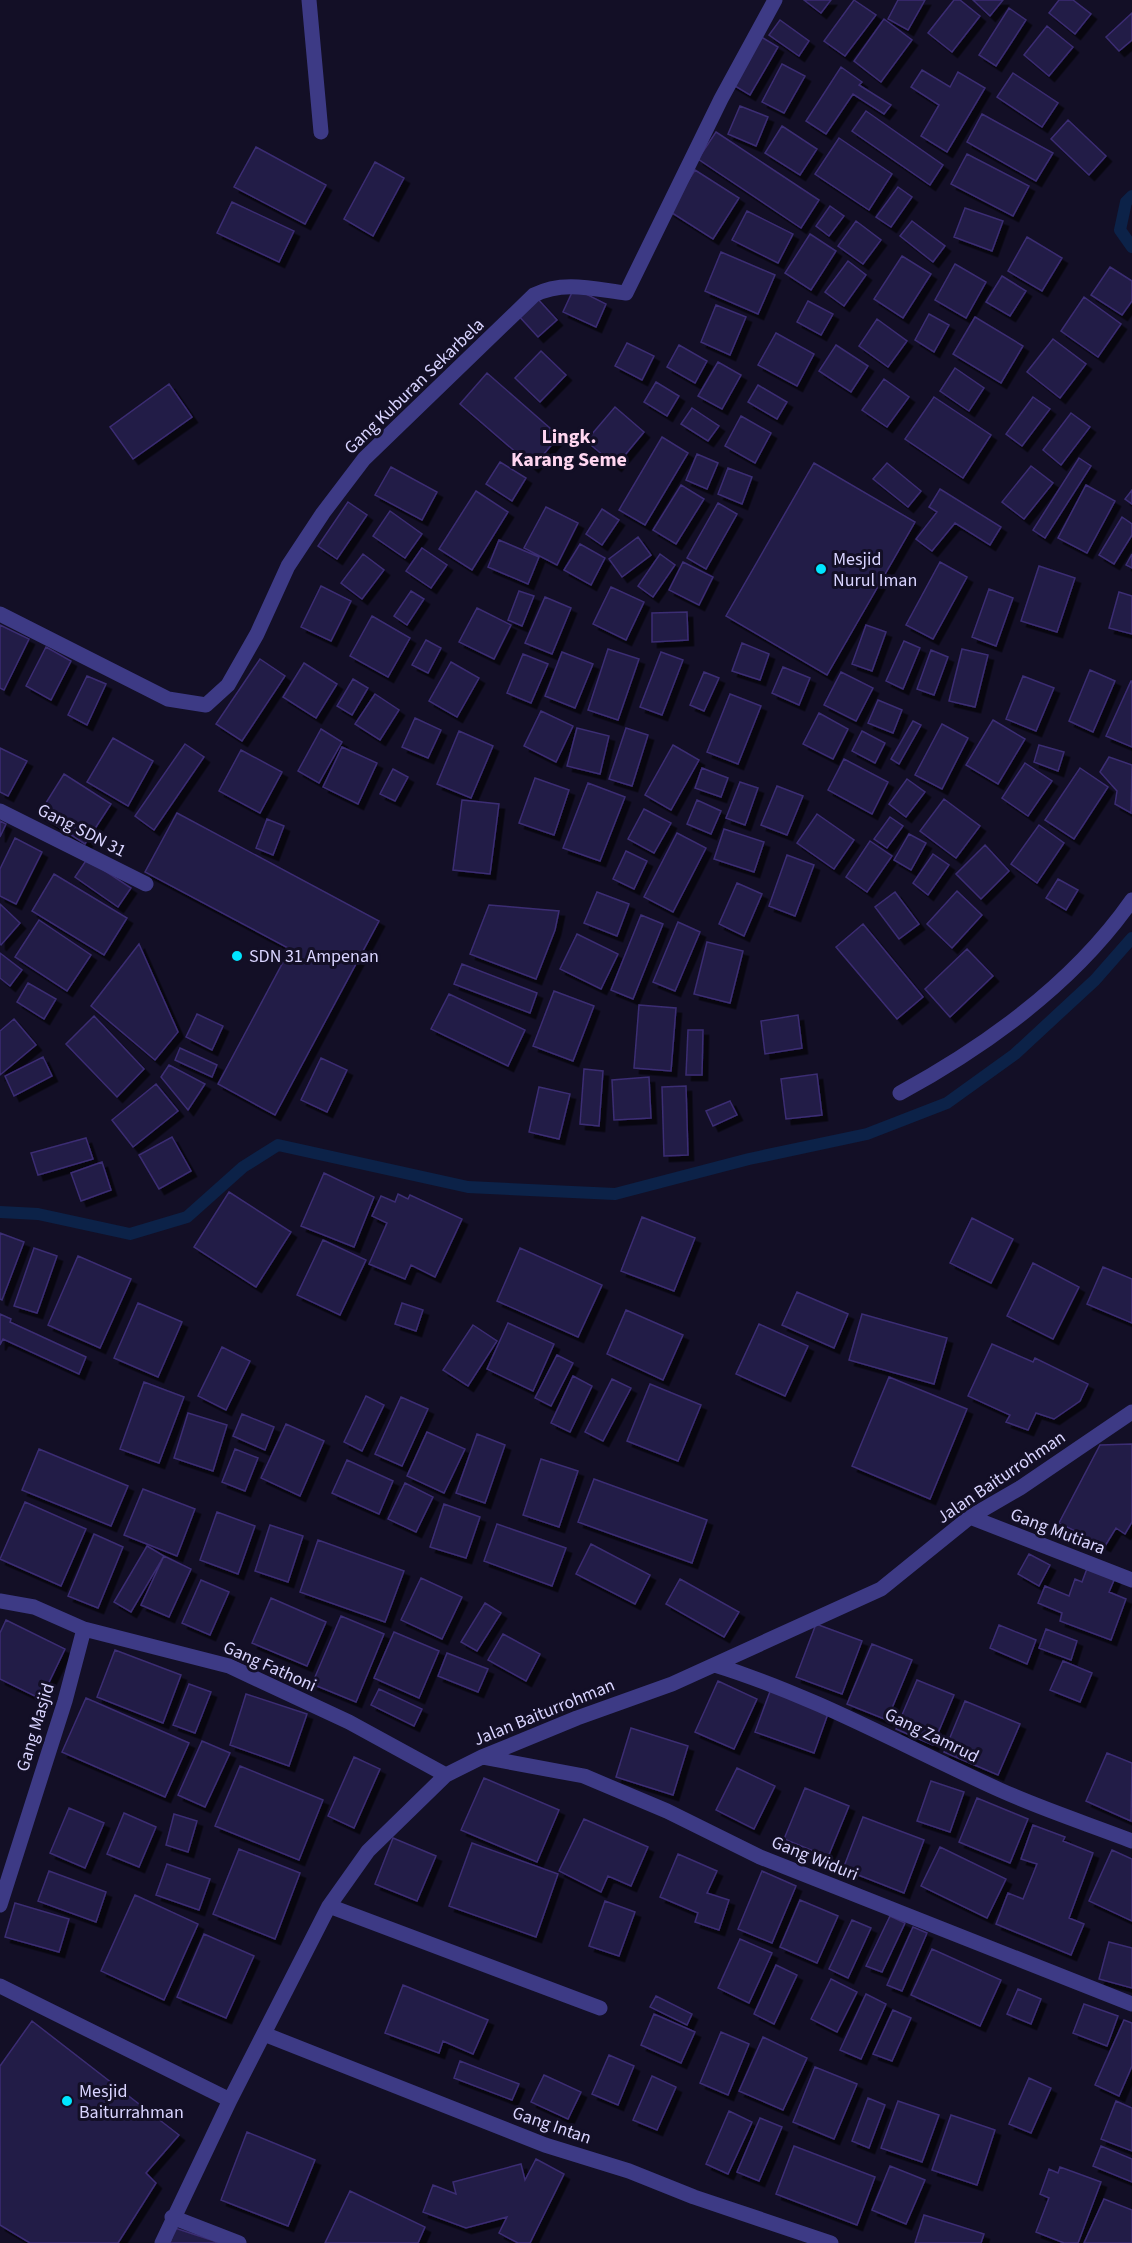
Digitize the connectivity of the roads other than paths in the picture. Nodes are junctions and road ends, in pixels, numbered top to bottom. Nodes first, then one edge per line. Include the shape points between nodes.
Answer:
1 (309, 0) edge
2 (775, 0) edge
3 (321, 132) dead end
4 (0, 614) edge
5 (0, 811) edge
6 (146, 884) dead end
7 (1132, 900) edge
8 (900, 1094) dead end
9 (1132, 1412) edge
10 (970, 1517) junction
11 (1132, 1580) edge
12 (0, 1601) edge
13 (84, 1629) junction
14 (715, 1665) junction
15 (482, 1756) junction
16 (446, 1775) junction
17 (1132, 1840) edge
18 (0, 1905) edge
19 (330, 1906) junction
20 (0, 1986) edge
21 (1132, 2004) edge
22 (600, 2008) dead end
23 (264, 2034) junction
24 (230, 2100) junction
25 (172, 2217) junction
26 (162, 2243) edge
27 (239, 2243) edge
28 (831, 2243) edge

1 - 3 street
2 - 4 street, Gang Kuburan Sekarbela via 721,99 626,292 564,285 534,295 364,459 288,566 257,634 219,696 206,705 168,699
5 - 6 street, Gang SDN 31
7 - 8 street via 1097,942 1025,1012 944,1069
9 - 10 street, Jalan Baiturrohman
10 - 11 street, Gang Mutiara
10 - 14 street, Jalan Baiturrohman via 881,1589
12 - 13 street, Gang Fathoni via 34,1607
13 - 16 street, Gang Fathoni via 229,1666 349,1722
13 - 18 street, Gang Masjid
14 - 15 street, Jalan Baiturrohman
14 - 17 street, Gang Zamrud via 854,1718 1001,1791
15 - 16 street, Jalan Baiturrohman
15 - 21 street, Gang Widuri via 584,1776 760,1857
16 - 19 street, Jalan Baiturrohman via 368,1851
19 - 22 street
19 - 23 street, Jalan Baiturrohman
20 - 24 street
23 - 24 street, Jalan Baiturrohman
23 - 28 street, Gang Intan via 545,2145 629,2170 694,2197
24 - 25 street, Jalan Baiturrohman
25 - 26 street, Jalan Baiturrohman
25 - 27 street

